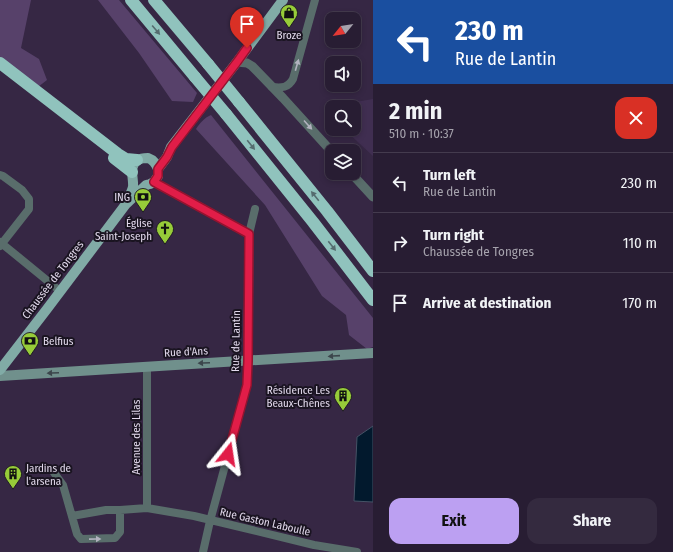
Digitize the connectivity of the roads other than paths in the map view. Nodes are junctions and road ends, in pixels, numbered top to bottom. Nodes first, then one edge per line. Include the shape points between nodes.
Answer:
1 (131, 0) edge
2 (154, 0) edge
3 (283, 0) edge
4 (315, 0) edge
5 (237, 62) junction
6 (0, 63) edge
7 (0, 71) edge
8 (272, 87) junction
9 (325, 144) edge
10 (172, 147) junction
11 (137, 160) junction
12 (152, 160) junction
13 (158, 169) junction
14 (132, 174) junction
15 (0, 175) edge
16 (357, 180) edge
17 (150, 183) junction
18 (373, 197) edge
19 (126, 204) junction
20 (255, 209) dead end
21 (249, 234) junction
22 (1, 244) edge
23 (373, 271) edge
24 (60, 291) junction
25 (373, 300) edge
26 (373, 354) edge
27 (9, 358) junction
28 (248, 361) junction
29 (146, 366) junction
30 (0, 370) edge
31 (14, 375) junction
32 (0, 376) edge
33 (52, 470) dead end
34 (147, 508) junction
35 (120, 510) junction
36 (72, 516) junction
37 (210, 520) junction
38 (313, 549) edge
39 (203, 552) edge
40 (357, 552) edge

1 -> 25 highway, bridge via 226,114
23 -> 2 highway, bridge via 328,211
3 - 5 main road, Chaussée de Tongres
8 -> 4 street via 286,86 293,79
5 - 8 street via 252,66
5 - 10 main road, Chaussée de Tongres
6 - 11 highway via 118,154 126,159
7 - 14 highway
8 -> 9 street
10 - 12 main road, Chaussée de Tongres
10 - 13 main road, Chaussée de Tongres
11 - 12 main road
11 - 14 main road, Chaussée de Tongres
12 - 13 main road
13 - 17 main road, Chaussée de Tongres via 158,176
14 - 17 main road via 137,182
14 - 19 main road, Chaussée de Tongres via 133,186
15 - 22 street via 22,190 29,199 29,209
16 - 18 street
17 - 19 main road, Chaussée de Tongres
17 - 21 street
19 - 24 main road, Chaussée de Tongres
20 - 21 street
21 - 28 street, Rue de Lantin
22 - 24 street
24 - 27 main road, Chaussée de Tongres
26 -> 28 main road, Rue d'Ans
27 - 30 main road, Chaussée de Tongres
27 - 31 main road
28 -> 29 main road, Rue d'Ans
28 - 37 street, Rue de Lantin via 247,385
29 -> 31 main road, Rue d'Ans
29 - 34 street, Avenue des Lilas
31 - 32 main road, Rue d'Ans
33 - 36 street via 63,486
34 - 35 street
34 - 37 street
35 - 36 street
36 -> 35 street via 81,539 115,538 120,532
37 - 38 street, Rue Gaston Laboulle
37 - 39 street, Rue de Lantin
38 - 40 street, Rue Gaston Laboulle

